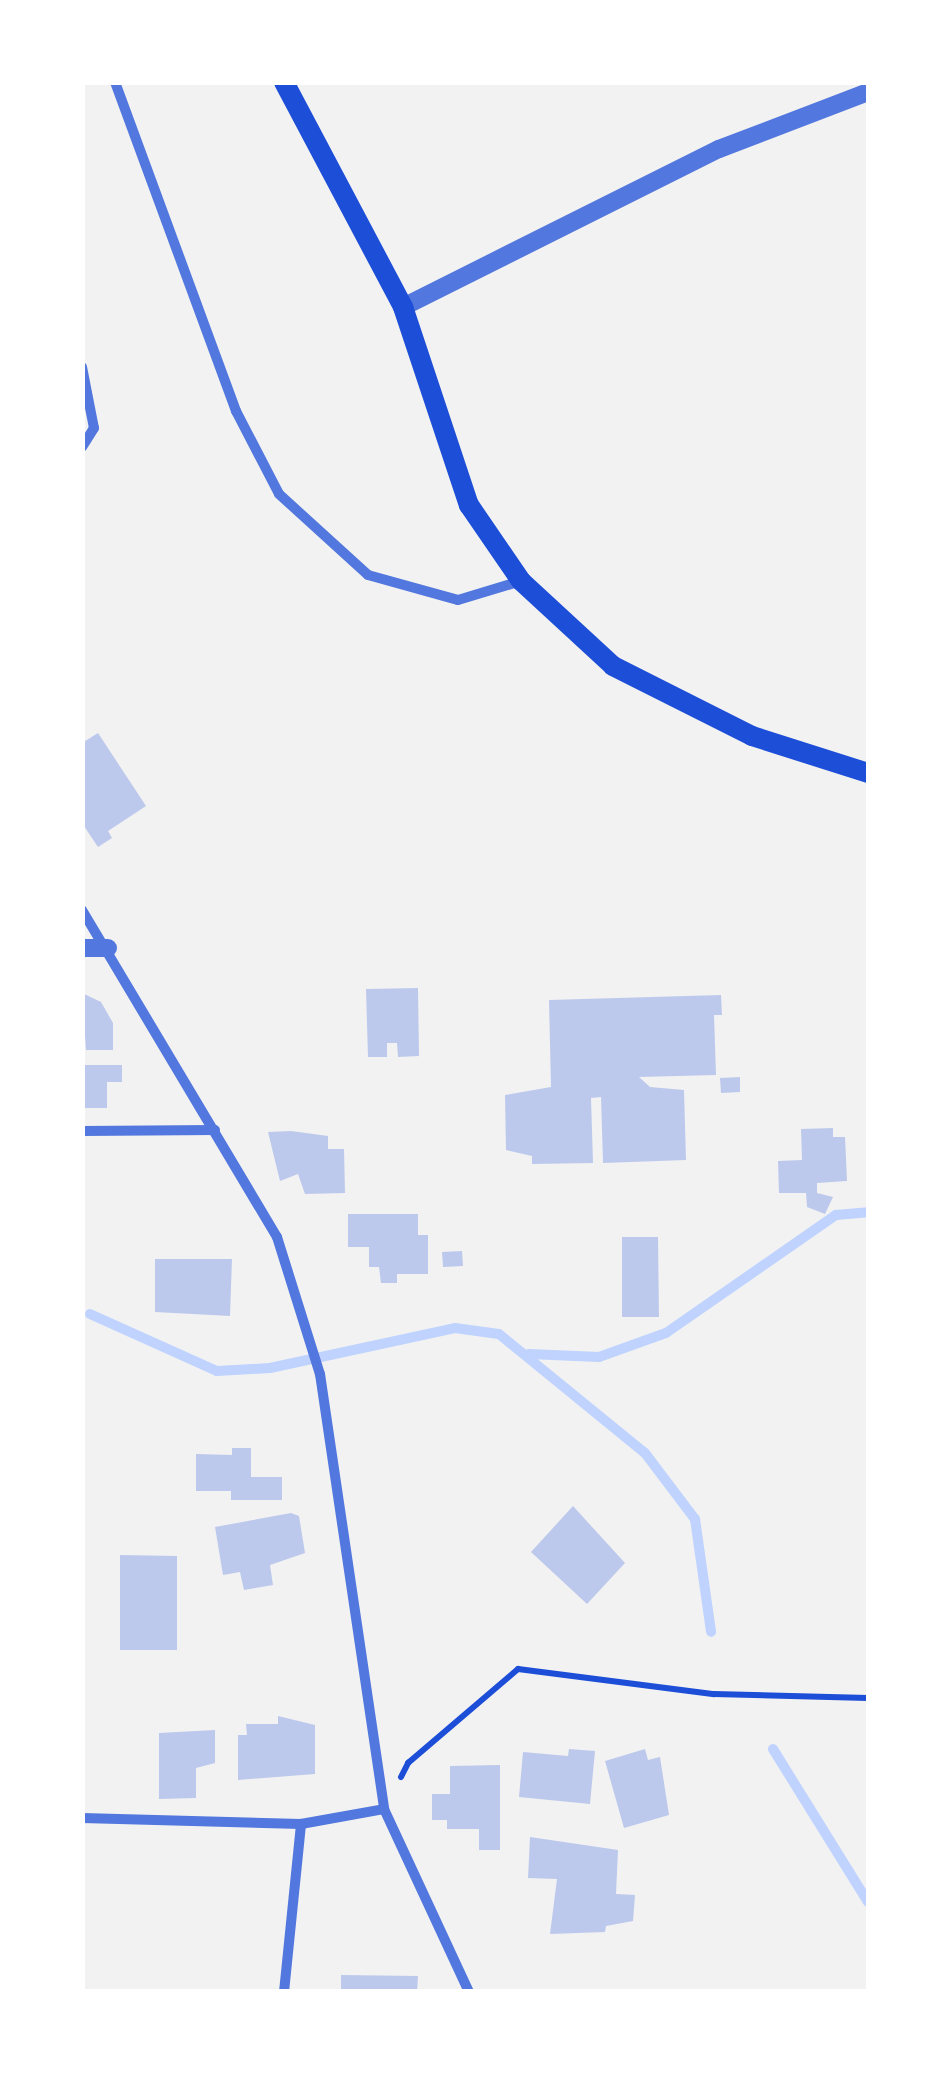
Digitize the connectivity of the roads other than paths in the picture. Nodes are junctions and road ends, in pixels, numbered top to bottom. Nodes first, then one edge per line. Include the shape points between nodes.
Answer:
1 (115, 82) edge
2 (284, 82) edge
3 (868, 92) edge
4 (403, 307) junction
5 (82, 368) edge
6 (82, 447) edge
7 (521, 581) junction
8 (868, 773) edge
9 (82, 910) edge
10 (82, 948) edge
11 (108, 948) junction
12 (82, 1130) edge
13 (214, 1130) junction
14 (384, 1809) junction
15 (82, 1818) edge
16 (300, 1824) junction
17 (284, 1992) edge
18 (470, 1992) edge

1 - 7 street via 236,410 278,494 368,574 458,600
2 - 4 main road
3 - 4 street via 719,148
4 - 7 main road via 470,505
5 - 6 street via 94,428
7 - 8 main road via 613,666 752,736
9 - 11 street
10 - 11 street
11 - 13 street
12 - 13 street
13 - 14 street via 277,1237 320,1374
14 - 16 street
14 - 18 street
15 - 16 street
16 - 17 street

